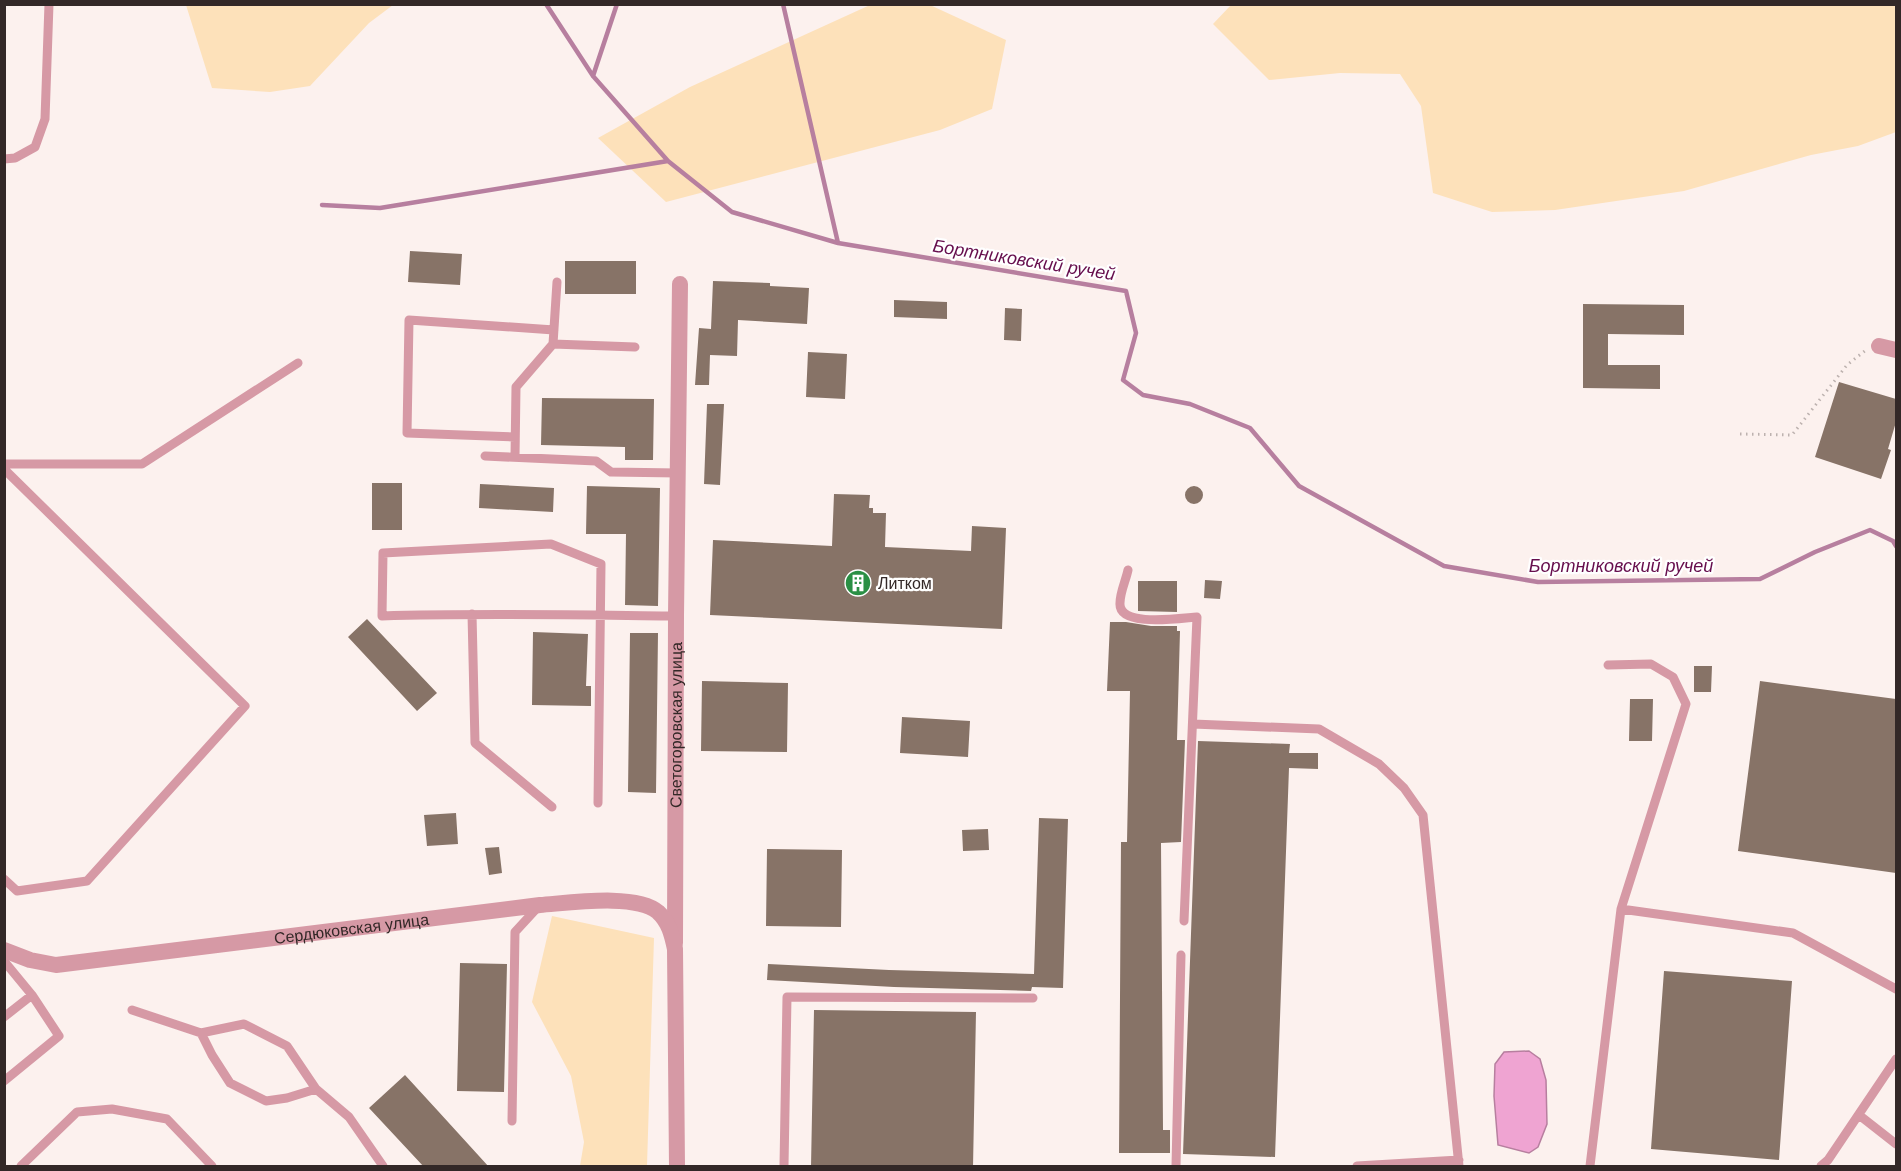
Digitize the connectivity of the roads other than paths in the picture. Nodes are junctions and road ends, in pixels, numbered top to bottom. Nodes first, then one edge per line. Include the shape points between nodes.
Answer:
1 (49, 4) edge
2 (4, 159) edge
3 (557, 282) dead end
4 (680, 284) dead end
5 (554, 330) junction
6 (553, 344) junction
7 (1879, 346) road end
8 (635, 347) dead end
9 (1896, 350) edge
10 (298, 363) dead end
11 (515, 437) junction
12 (485, 456) dead end
13 (515, 458) junction
14 (4, 464) edge
15 (4, 469) edge
16 (678, 474) junction
17 (1128, 570) dead end
18 (472, 614) junction
19 (600, 615) junction
20 (676, 616) junction
21 (1608, 665) dead end
22 (1193, 724) junction
23 (598, 803) dead end
24 (552, 807) dead end
25 (4, 879) edge
26 (540, 905) junction
27 (1621, 909) junction
28 (1184, 921) dead end
29 (675, 949) junction
30 (4, 950) edge
31 (1181, 955) dead end
32 (4, 961) edge
33 (1896, 989) edge
34 (32, 995) junction
35 (1033, 998) dead end
36 (132, 1010) dead end
37 (4, 1017) edge
38 (201, 1033) junction
39 (1896, 1059) edge
40 (4, 1081) edge
41 (315, 1089) junction
42 (1859, 1115) junction
43 (512, 1121) dead end
44 (1896, 1144) edge
45 (1459, 1163) edge
46 (21, 1167) edge
47 (212, 1167) edge
48 (383, 1167) edge
49 (677, 1167) edge
50 (784, 1167) edge
51 (1176, 1167) edge
52 (1357, 1167) edge
53 (1590, 1167) edge
54 (1821, 1167) edge

1 - 2 lane via 45,119 35,147 15,158
3 - 5 lane
4 - 16 street, Светогоровская улица
5 - 6 lane
5 - 11 lane via 409,320 408,433
6 - 8 lane
6 - 11 lane via 516,387
7 - 9 street
10 - 14 lane via 142,464
11 - 13 lane
12 - 13 lane
13 - 16 lane via 596,460 611,472
15 - 25 lane via 245,706 87,881 17,891
16 - 20 street, Светогоровская улица
17 - 22 lane via 1119,604 1122,612 1136,620 1197,617
18 - 19 lane
18 - 19 lane via 382,616 383,553 551,544 601,564
18 - 24 lane via 475,743
19 - 20 lane
19 - 23 lane
20 - 29 street, Светогоровская улица
21 - 27 lane via 1651,664 1673,676 1686,704
22 - 28 lane
22 - 45 lane via 1319,729 1379,764 1404,788 1423,815
26 - 29 street, Сердюковская улица via 637,902 657,911 671,931
26 - 30 street, Сердюковская улица via 56,964
26 - 43 lane via 515,932
27 - 33 lane via 1792,933
27 - 53 lane
29 - 49 street, Светогоровская улица
31 - 51 lane
32 - 34 lane
34 - 37 lane
34 - 40 lane via 59,1036
35 - 50 lane via 788,997
36 - 38 lane
38 - 41 lane via 243,1024 286,1046
38 - 41 lane via 230,1083 266,1101
39 - 42 lane
41 - 48 lane via 349,1117
42 - 44 lane
42 - 54 lane
45 - 52 lane
46 - 47 lane via 77,1112 112,1109 167,1119

